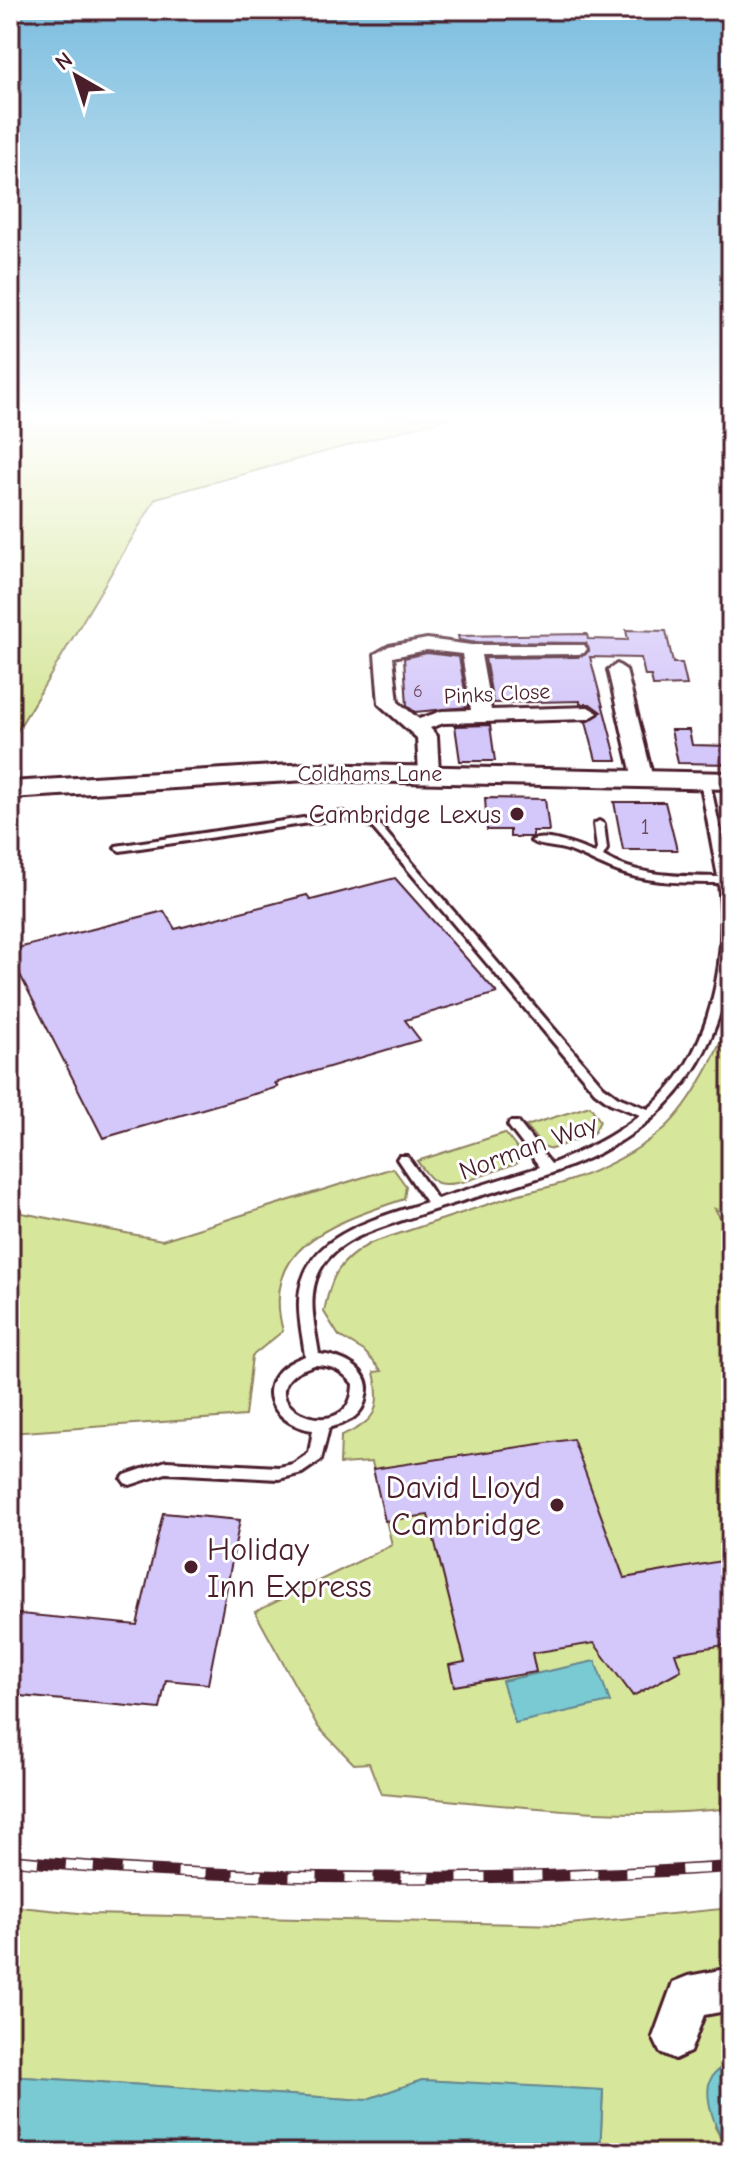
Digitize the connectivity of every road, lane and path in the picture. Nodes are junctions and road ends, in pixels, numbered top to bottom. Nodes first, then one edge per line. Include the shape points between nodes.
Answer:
1 (578, 649) dead end
2 (471, 650) junction
3 (617, 670) dead end
4 (588, 713) dead end
5 (482, 716) junction
6 (415, 727) junction
7 (429, 773) junction
8 (643, 779) junction
9 (705, 781) junction
10 (731, 781) edge
11 (10, 790) edge
12 (599, 824) dead end
13 (536, 841) dead end
14 (120, 848) dead end
15 (597, 857) junction
16 (722, 880) junction
17 (651, 1115) junction
18 (514, 1125) dead end
19 (403, 1159) dead end
20 (548, 1169) junction
21 (434, 1204) junction
22 (313, 1359) junction
23 (322, 1424) junction
24 (130, 1479) dead end
25 (731, 1989) edge
26 (675, 2037) dead end

1 - 2 street
2 - 5 street
2 - 6 street via 410,643 384,654 389,704
3 - 8 street
4 - 5 street, Pinks Close
5 - 6 street, Pinks Close via 442,717
6 - 7 street, Pinks Close via 427,736
7 - 8 street, Coldhams Lane
7 - 11 street, Coldhams Lane via 280,773
8 - 9 street, Coldhams Lane
9 - 10 street, Coldhams Lane
9 - 16 lane, Norman Way
12 - 15 lane via 602,849
13 - 15 lane
14 - 17 lane via 343,815 375,825 599,1089
15 - 16 lane via 647,877
16 - 17 lane, Norman Way via 725,952 714,1009 689,1071
17 - 20 lane, Norman Way via 598,1149
18 - 20 lane
19 - 21 lane
20 - 21 lane, Norman Way
21 - 22 lane, Norman Way via 353,1235 316,1264 306,1285 305,1311
22 - 23 lane via 290,1367 276,1393 289,1416
22 - 23 lane via 345,1365 360,1383 360,1398 349,1414
23 - 24 lane via 316,1456 297,1469 279,1473 166,1467
25 - 26 street via 688,1997

